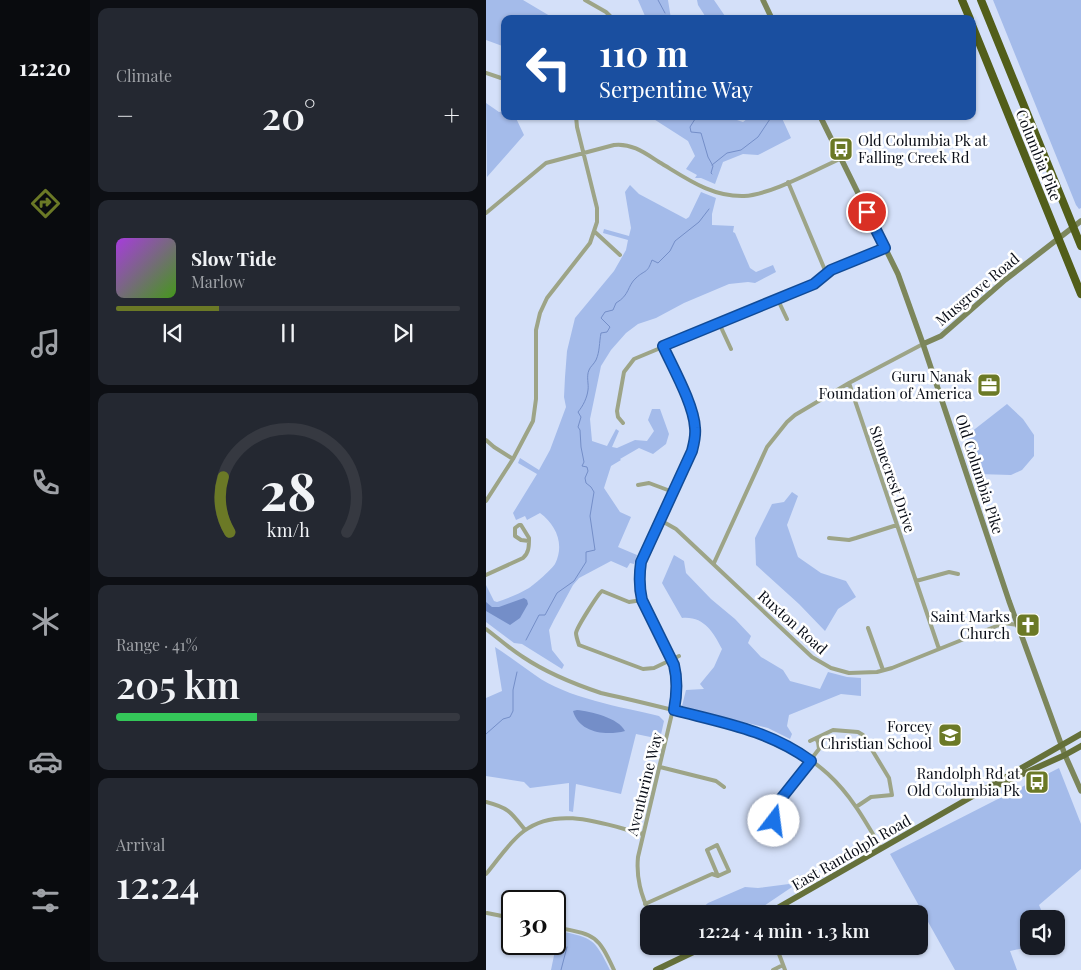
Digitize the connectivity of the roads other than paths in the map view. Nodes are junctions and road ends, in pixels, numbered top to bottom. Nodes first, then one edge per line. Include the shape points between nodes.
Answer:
1 (585, 0) edge
2 (763, 0) edge
3 (962, 0) edge
4 (981, 0) edge
5 (609, 15) edge
6 (770, 15) edge
7 (968, 15) edge
8 (976, 35) edge
9 (486, 73) edge
10 (501, 78) dead end
11 (577, 120) edge
12 (822, 120) edge
13 (584, 152) junction
14 (840, 159) junction
15 (788, 182) junction
16 (486, 213) edge
17 (1081, 221) edge
18 (1073, 228) junction
19 (595, 232) junction
20 (1058, 239) junction
21 (1081, 246) edge
22 (885, 248) junction
23 (620, 255) dead end
24 (827, 275) junction
25 (1081, 294) edge
26 (778, 300) junction
27 (787, 319) dead end
28 (719, 324) junction
29 (923, 344) junction
30 (663, 346) junction
31 (730, 349) dead end
32 (848, 383) junction
33 (623, 423) dead end
34 (486, 440) edge
35 (513, 459) junction
36 (638, 485) dead end
37 (673, 492) junction
38 (486, 501) edge
39 (660, 520) junction
40 (897, 525) junction
41 (829, 538) dead end
42 (529, 540) junction
43 (714, 563) junction
44 (958, 574) dead end
45 (486, 575) edge
46 (916, 581) junction
47 (642, 600) junction
48 (1018, 625) junction
49 (868, 628) dead end
50 (486, 629) edge
51 (939, 649) junction
52 (679, 656) dead end
53 (671, 659) junction
54 (883, 670) junction
55 (674, 710) junction
56 (1081, 734) edge
57 (816, 738) junction
58 (810, 741) dead end
59 (1062, 745) junction
60 (1081, 746) edge
61 (1066, 755) junction
62 (811, 761) junction
63 (660, 766) junction
64 (724, 787) dead end
65 (1081, 791) edge
66 (972, 796) junction
67 (486, 802) edge
68 (856, 807) junction
69 (525, 830) junction
70 (643, 834) junction
71 (781, 842) dead end
72 (882, 848) junction
73 (486, 874) edge
74 (718, 876) junction
75 (646, 904) joint
76 (783, 905) edge
77 (486, 912) edge
78 (501, 915) edge
79 (566, 929) edge
80 (687, 955) edge
81 (779, 955) edge
82 (784, 968) edge
83 (614, 970) edge
84 (656, 970) edge
85 (773, 970) edge

1 - 5 street
2 - 6 main road
3 - 7 highway
4 - 18 highway, Columbia Pike
8 - 20 highway, Columbia Pike
9 - 10 street
11 - 13 street
12 - 14 main road, Old Columbia Pike
13 - 15 street via 621,144 636,147 718,194 745,196
13 - 16 street via 541,166
13 - 19 street via 597,208
14 - 15 street
14 - 22 main road, Old Columbia Pike
15 - 24 street
17 - 18 main road, Musgrove Road
18 - 20 main road, Musgrove Road
18 - 21 highway, Columbia Pike
19 - 23 street
19 - 35 street via 547,298 540,313 536,330 533,421
20 - 25 highway, Columbia Pike
20 - 29 main road, Musgrove Road via 941,336
22 - 24 street via 831,270
22 - 29 main road, Old Columbia Pike via 898,274
24 - 26 street
26 - 27 street
26 - 28 street
28 - 30 street
28 - 31 street
29 - 32 street, Musgrove Road
29 - 48 main road, Old Columbia Pike
30 - 33 street via 634,359 624,372 617,411
30 - 37 street, Aventurine Way via 691,409 695,426 692,451
32 - 40 street, Stonecrest Drive
32 - 43 street, Musgrove Road via 795,415 776,434
34 - 35 street
35 - 38 street
36 - 37 street via 650,483
37 - 39 street, Aventurine Way
39 - 43 street, Ruxton Road via 676,529
39 - 47 street, Aventurine Way via 641,562
40 - 41 street via 850,540
40 - 46 street, Stonecrest Drive
42 - 42 street via 515,536 515,528 522,525
42 - 45 street via 527,555
43 - 54 street, Ruxton Road via 823,664 849,673
44 - 46 street via 950,572
46 - 51 street, Stonecrest Drive
47 - 53 street, Aventurine Way
47 - 53 street via 629,602 602,591 576,633 579,645 643,669 654,668
48 - 51 street, Ruxton Road via 1004,624
48 - 59 main road, Old Columbia Pike
49 - 54 street
50 - 55 street via 523,657 577,685
51 - 54 street, Ruxton Road
52 - 53 street
53 - 55 street, Aventurine Way via 678,688
55 - 62 street via 754,730 793,748
55 - 63 street, Aventurine Way
56 - 59 main road, East Randolph Road
57 - 58 street
57 - 62 street via 819,749
57 - 68 street via 833,730 858,732 867,739 889,778 892,794 871,797
59 - 61 main road, Old Columbia Pike
59 - 66 main road, East Randolph Road
60 - 61 main road, East Randolph Road
61 - 65 main road, Old Columbia Pike
61 - 66 main road, East Randolph Road
62 - 68 street via 840,786
62 - 71 street via 776,805 774,821
63 - 64 street via 716,781
63 - 70 street, Aventurine Way
66 - 72 main road, East Randolph Road
67 - 69 street via 502,806
68 - 72 street
69 - 70 street via 546,820 565,818
69 - 73 street
70 - 75 street, Aventurine Way via 637,872
72 - 76 main road, East Randolph Road
74 - 74 street via 729,871 716,845 706,850
74 - 75 street via 712,874
77 - 78 street
79 - 83 street via 596,939
80 - 84 main road
81 - 82 street
82 - 85 street

